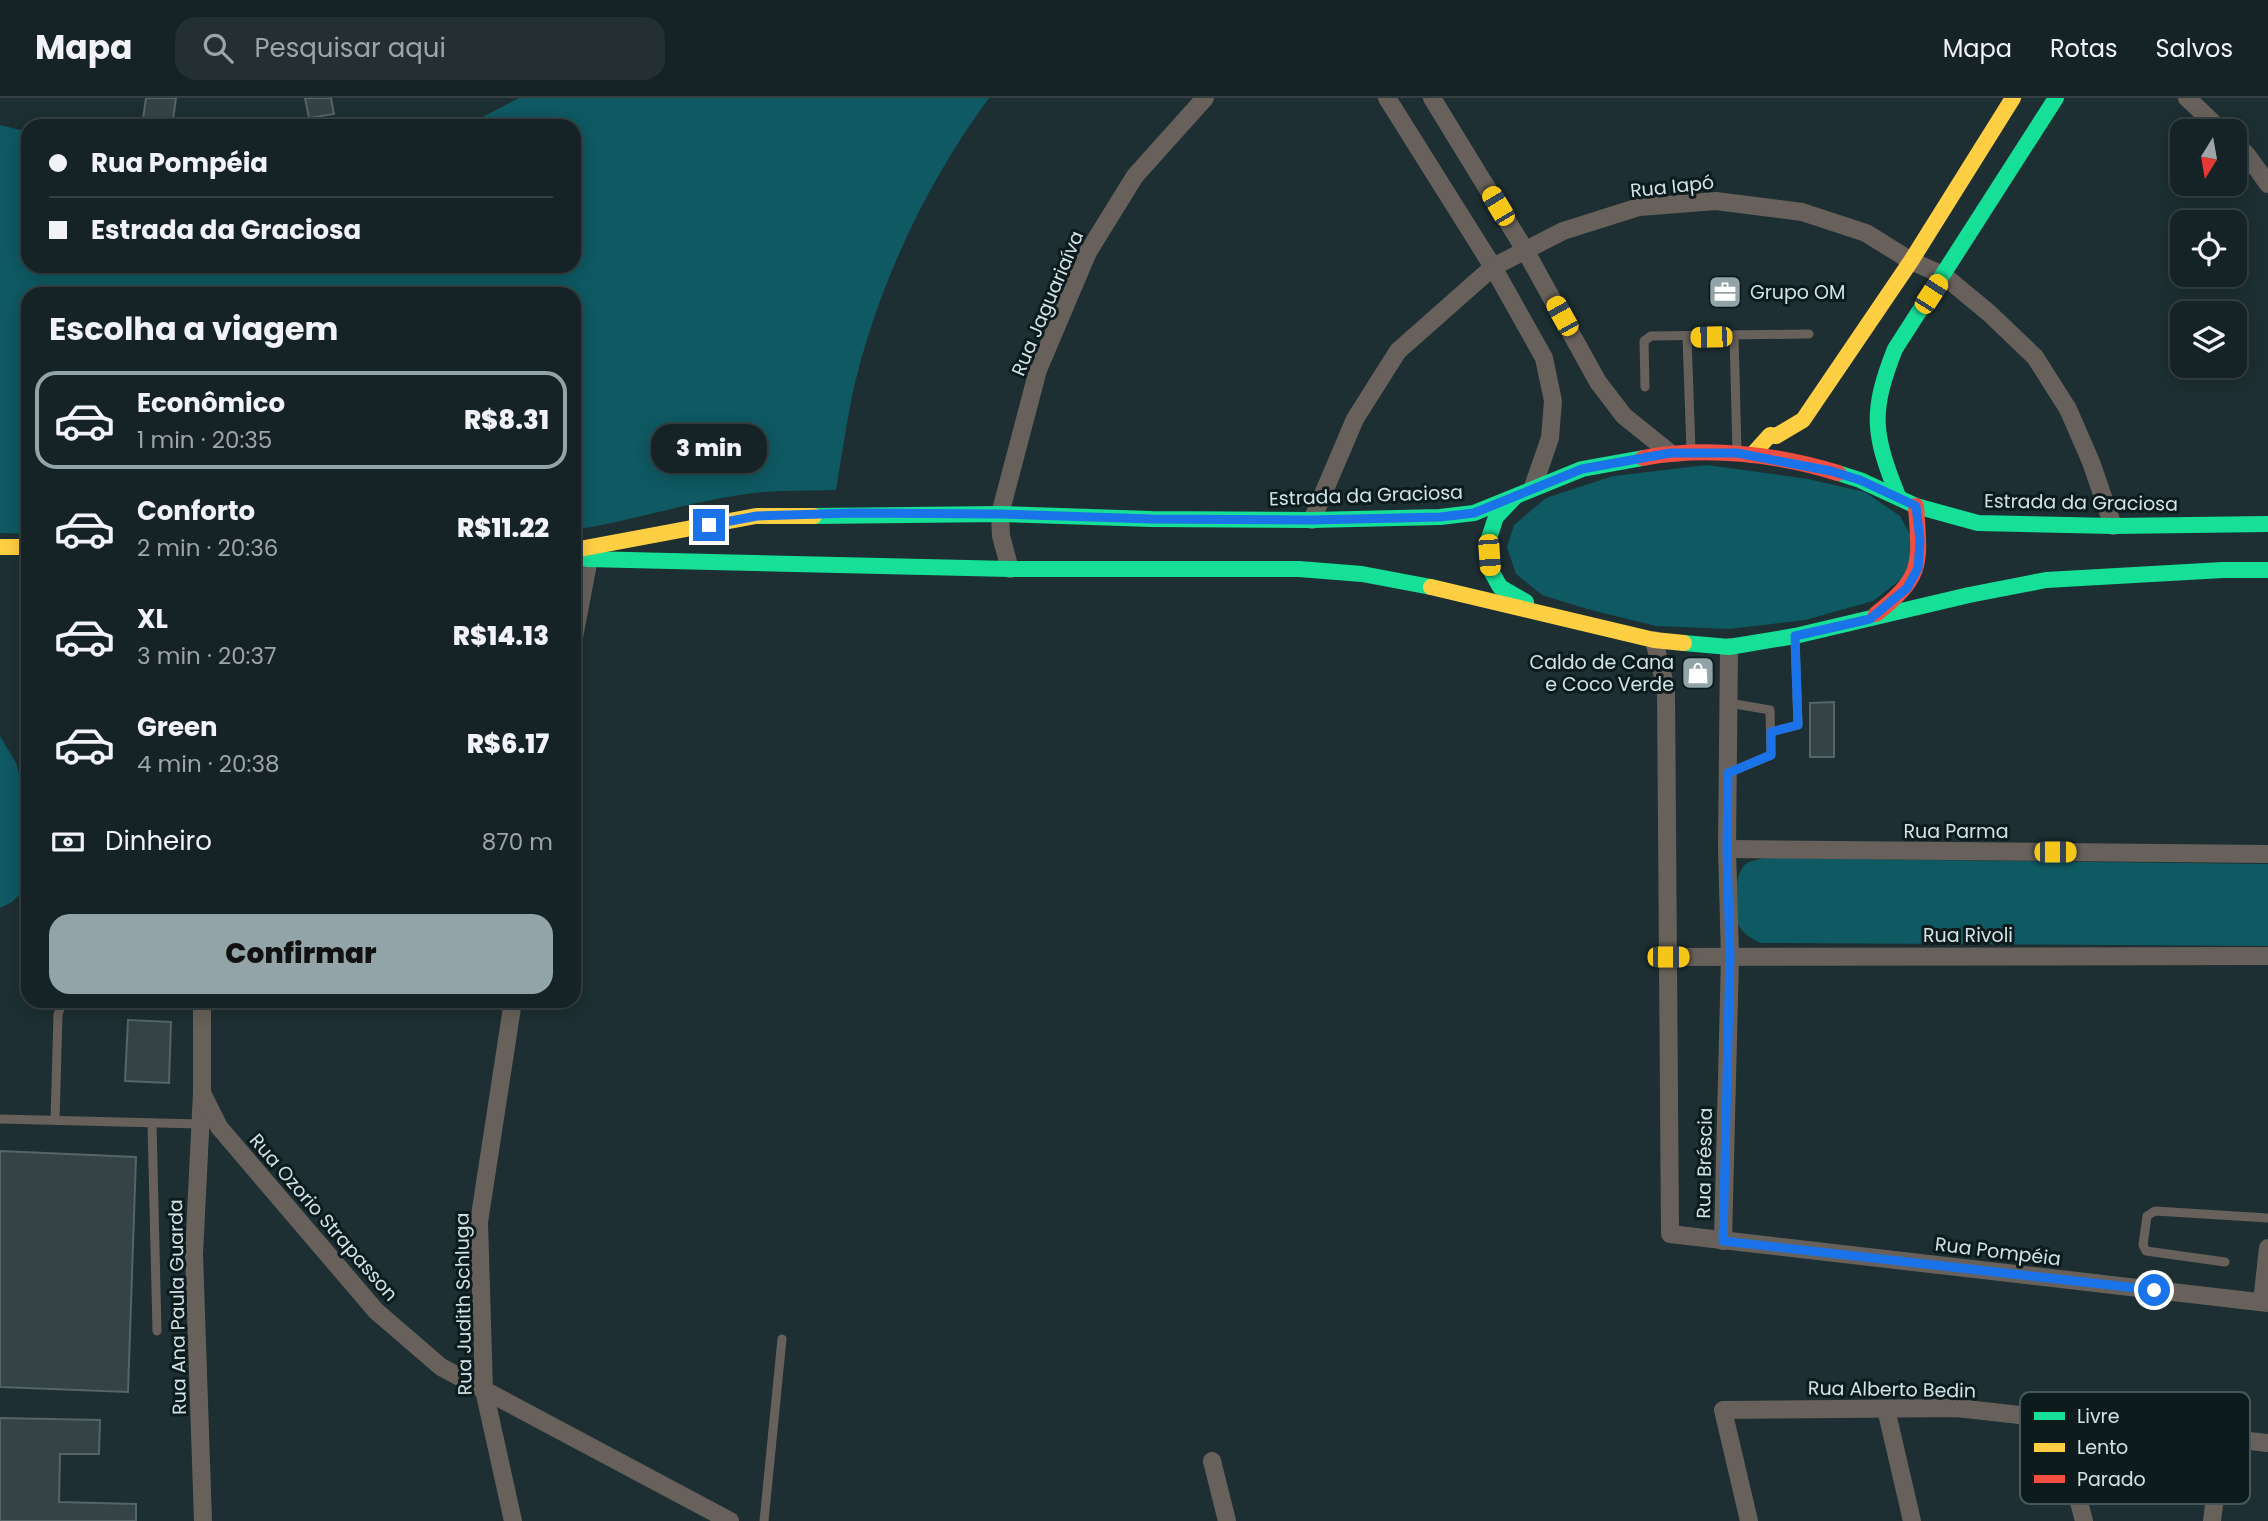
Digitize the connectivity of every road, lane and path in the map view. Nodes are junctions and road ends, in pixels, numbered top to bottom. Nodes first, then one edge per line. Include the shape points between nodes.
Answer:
1 (1205, 98) edge
2 (1387, 98) edge
3 (1432, 98) edge
4 (2013, 98) edge
5 (2056, 98) edge
6 (2187, 98) edge
7 (2209, 119) edge
8 (2247, 155) edge
9 (2268, 184) edge
10 (1525, 250) junction
11 (1911, 261) junction
12 (1493, 267) junction
13 (1942, 275) junction
14 (1809, 334) dead end
15 (1734, 336) junction
16 (1687, 337) junction
17 (1645, 387) dead end
18 (1670, 453) junction
19 (1691, 453) junction
20 (1745, 454) junction
21 (1525, 490) junction
22 (1898, 496) junction
23 (1916, 506) junction
24 (1000, 514) junction
25 (1312, 520) junction
26 (2268, 524) edge
27 (2113, 526) junction
28 (0, 547) edge
29 (21, 547) edge
30 (582, 554) edge
31 (1010, 569) junction
32 (2268, 570) edge
33 (1552, 616) junction
34 (1870, 619) junction
35 (1795, 636) junction
36 (1654, 640) junction
37 (1729, 647) junction
38 (1729, 703) junction
39 (1771, 732) junction
40 (1728, 773) junction
41 (1727, 849) junction
42 (2268, 853) edge
43 (2268, 956) edge
44 (1668, 957) junction
45 (1730, 957) junction
46 (60, 1008) edge
47 (202, 1008) edge
48 (512, 1008) edge
49 (202, 1093) junction
50 (0, 1119) edge
51 (55, 1120) junction
52 (152, 1123) junction
53 (199, 1124) junction
54 (2268, 1218) edge
55 (1723, 1241) junction
56 (2268, 1248) edge
57 (2225, 1262) dead end
58 (2265, 1303) edge
59 (157, 1331) dead end
60 (782, 1339) dead end
61 (484, 1390) junction
62 (1886, 1409) junction
63 (2020, 1415) edge
64 (2250, 1441) edge
65 (2268, 1443) edge
66 (1212, 1461) dead end
67 (2080, 1504) edge
68 (202, 1521) edge
69 (513, 1521) edge
70 (730, 1521) edge
71 (764, 1521) edge
72 (1227, 1521) edge
73 (1749, 1521) edge
74 (1912, 1521) edge
75 (2084, 1521) edge

1 - 24 street, Rua Jaguariaíva via 1135,176 1088,252 1038,370
2 - 12 street
3 - 10 street
4 - 11 main road
5 - 13 main road
6 - 7 street
8 - 9 street
10 - 11 street, Rua Iapó via 1563,231 1639,207 1716,201 1802,212 1866,233
10 - 12 street, Rua Iapó
10 - 18 street via 1613,404
11 - 13 street, Rua Iapó
11 - 20 main road via 1803,420 1770,435
12 - 21 street via 1544,358 1553,401 1550,438
12 - 25 street, Rua Iapó via 1398,351 1355,419
13 - 22 main road via 1895,349 1879,391 1876,432
13 - 27 street, Rua Iapó via 2035,357 2068,409
14 - 15 lane
15 - 16 lane
15 - 20 lane
16 - 17 lane via 1651,336 1644,341
16 - 19 lane
18 - 19 main road, Estrada da Graciosa
18 - 21 main road, Estrada da Graciosa via 1582,469
19 - 20 main road, Estrada da Graciosa
20 - 22 main road, Estrada da Graciosa via 1831,471
21 - 25 main road, Estrada da Graciosa via 1474,513
21 - 33 main road via 1496,517 1488,541 1490,569 1500,587
22 - 23 main road, Estrada da Graciosa
23 - 27 main road, Estrada da Graciosa via 1978,523
23 - 34 main road via 1918,568 1907,588
24 - 25 main road, Estrada da Graciosa
24 - 30 main road, Estrada da Graciosa via 757,516
24 - 31 street via 1000,536
26 - 27 main road, Estrada da Graciosa
28 - 29 main road
30 - 31 main road
31 - 33 main road via 1299,569 1362,574
32 - 34 main road via 2046,580
33 - 36 main road
34 - 35 main road
35 - 37 main road
35 - 39 lane via 1798,725
36 - 37 main road
36 - 44 street, Rua Bréscia via 1666,688
37 - 38 street, Rua Bréscia
38 - 39 lane via 1770,710
38 - 40 street, Rua Bréscia
39 - 40 lane via 1771,755
40 - 41 street, Rua Bréscia
41 - 42 street, Rua Parma
41 - 45 street, Rua Bréscia
43 - 45 street, Rua Rivoli
44 - 45 street, Rua Rivoli
44 - 55 street, Rua Bréscia via 1670,1234
45 - 55 street, Rua Bréscia
46 - 51 lane
47 - 49 street, Rua Ozorio Strapasson
48 - 61 street, Rua Judith Schluga via 479,1222
49 - 53 street, Rua Ana Paula Guarda
49 - 61 street, Rua Ozorio Strapasson via 219,1127 376,1311 441,1367
50 - 51 lane
51 - 52 lane
52 - 53 lane
52 - 59 lane
53 - 68 street, Rua Ana Paula Guarda via 194,1254
54 - 57 lane via 2155,1211 2147,1216 2146,1251
55 - 58 street, Rua Pompéia
56 - 58 street
60 - 71 lane
61 - 69 street, Rua Judith Schluga
61 - 70 street, Rua Ozorio Strapasson
62 - 63 street, Rua Alberto Bedin via 1957,1408
62 - 73 street, Rua Alberto Bedin via 1723,1410
62 - 74 street
64 - 65 street, Rua Alberto Bedin
66 - 72 street
67 - 75 street

